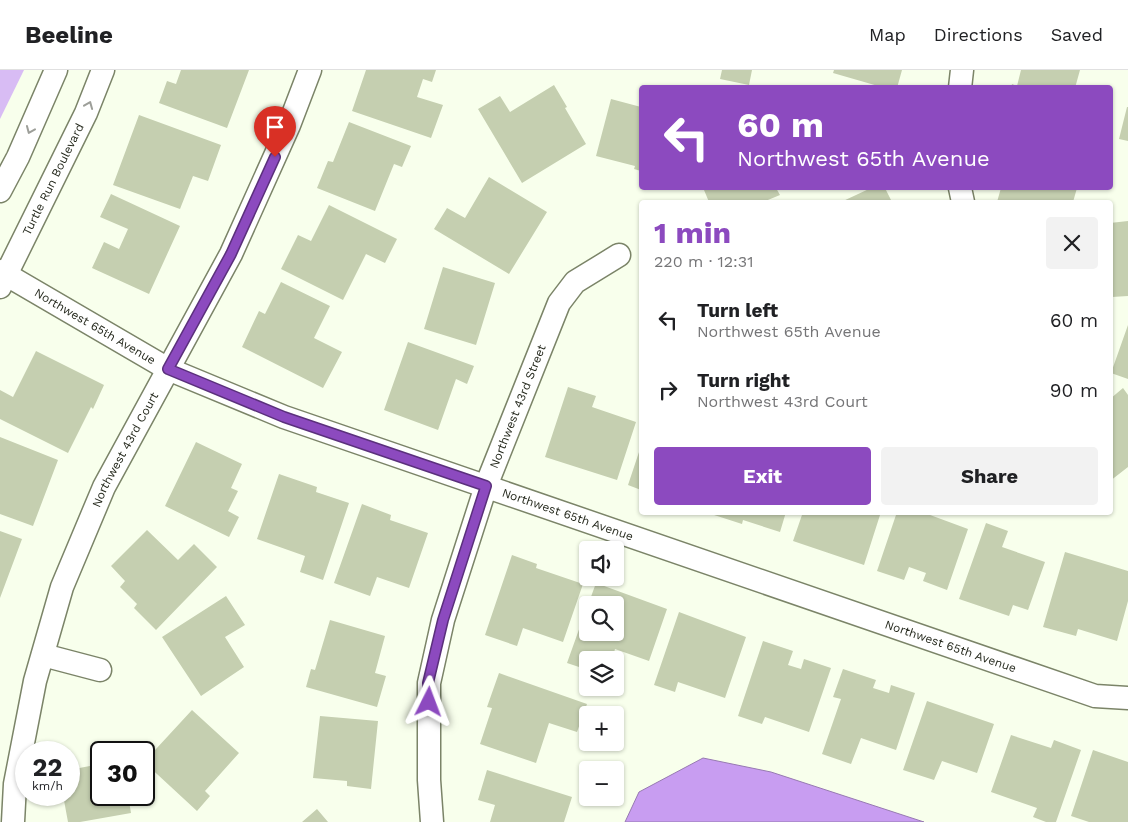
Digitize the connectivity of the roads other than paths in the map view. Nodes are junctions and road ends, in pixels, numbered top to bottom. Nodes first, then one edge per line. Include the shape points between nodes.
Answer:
1 (56, 70) edge
2 (103, 70) edge
3 (310, 70) edge
4 (962, 70) edge
5 (960, 85) edge
6 (0, 191) edge
7 (619, 255) dead end
8 (2, 278) edge
9 (168, 369) junction
10 (486, 486) junction
11 (42, 655) junction
12 (100, 670) dead end
13 (1128, 698) edge
14 (13, 822) edge
15 (432, 822) edge

1 -> 6 street
8 -> 2 street, Turtle Run Boulevard via 86,113
3 - 9 street, Northwest 43rd Court via 231,254
4 - 5 street
7 - 10 street, Northwest 43rd Street via 575,282 559,303
8 - 9 street, Northwest 65th Avenue
9 - 10 street, Northwest 65th Avenue via 284,417
9 - 11 street, Northwest 43rd Court via 104,487 62,586
10 - 13 street, Northwest 65th Avenue via 1095,696
10 - 15 street, Northwest 43rd Street via 443,620 428,683
11 - 12 street
11 - 14 street, Northwest 43rd Court via 14,784

